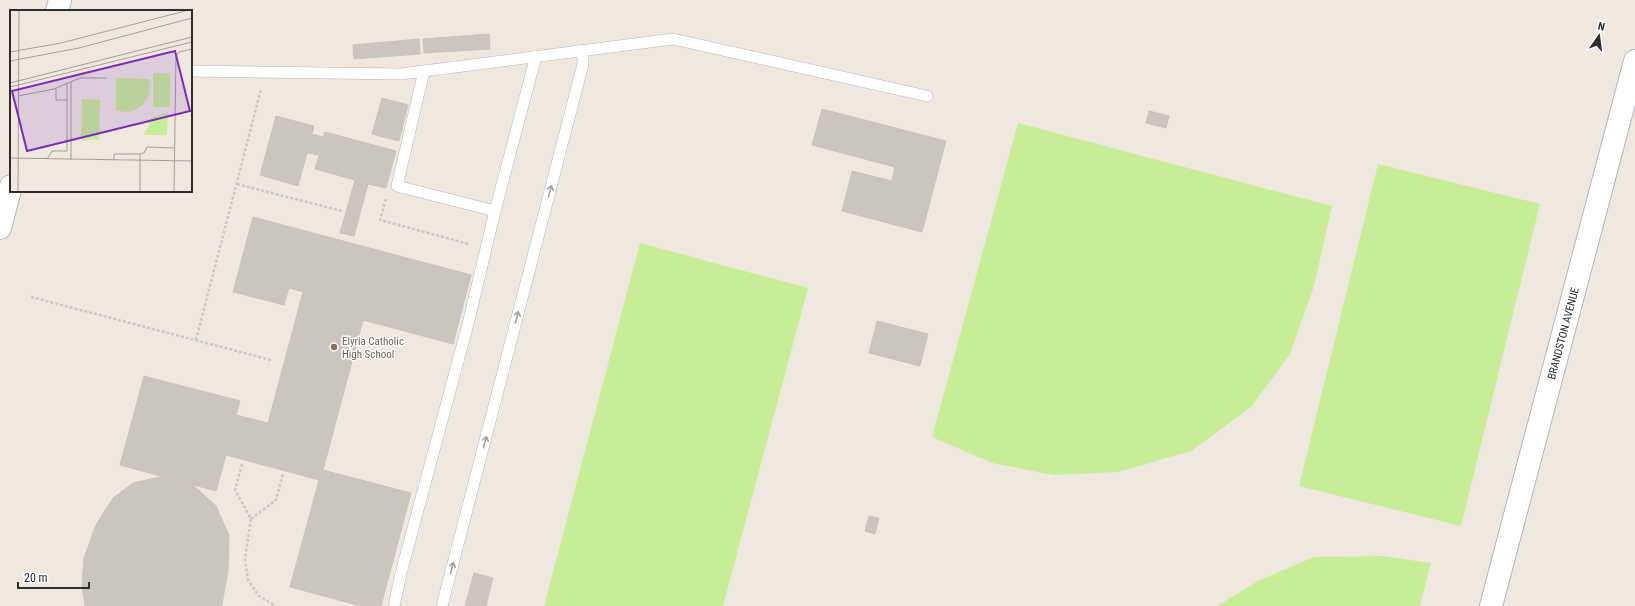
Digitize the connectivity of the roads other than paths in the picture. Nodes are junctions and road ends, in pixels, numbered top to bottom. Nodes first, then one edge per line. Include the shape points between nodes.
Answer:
1 (60, 0) edge
2 (57, 10) edge
3 (580, 50) junction
4 (536, 56) junction
5 (1635, 61) edge
6 (192, 71) edge
7 (424, 71) junction
8 (927, 96) dead end
9 (10, 190) edge
10 (495, 211) junction
11 (0, 228) edge
12 (394, 606) edge
13 (442, 606) edge
14 (1491, 606) edge

1 - 2 street
3 - 4 lane
3 - 8 lane via 674,39
13 -> 3 lane via 583,64
4 - 7 lane
4 - 10 lane
5 - 14 street, BRANDSTON AVENUE
6 - 7 lane via 401,74
7 - 10 lane via 397,186
9 - 11 street
10 - 12 lane

